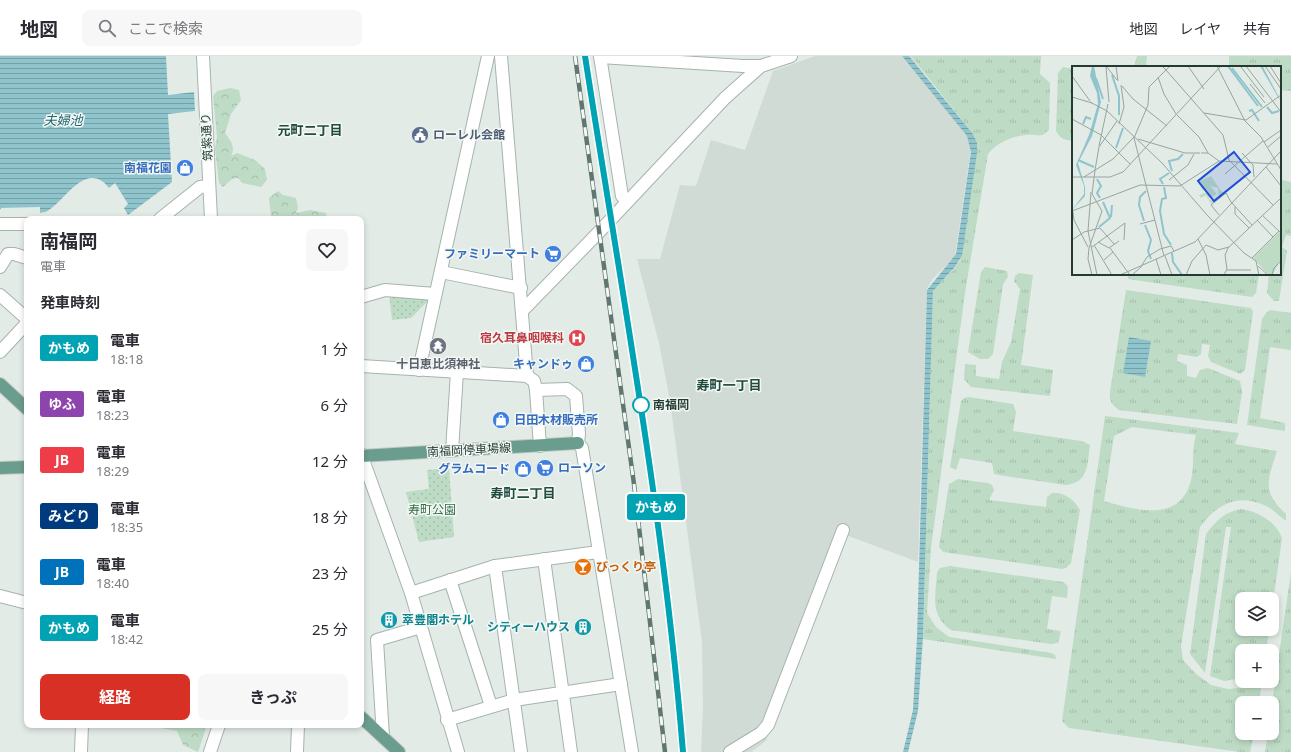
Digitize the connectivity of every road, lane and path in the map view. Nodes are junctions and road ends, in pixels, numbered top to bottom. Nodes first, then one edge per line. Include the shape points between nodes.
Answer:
1 (203, 56) edge
2 (488, 56) edge
3 (501, 56) edge
4 (791, 56) edge
5 (600, 57) edge
6 (715, 60) edge
7 (760, 66) junction
8 (209, 186) junction
9 (627, 202) junction
10 (164, 216) edge
11 (211, 216) edge
12 (0, 224) edge
13 (24, 224) edge
14 (24, 257) edge
15 (0, 266) edge
16 (441, 272) junction
17 (521, 288) junction
18 (435, 294) junction
19 (0, 295) edge
20 (364, 296) edge
21 (523, 310) junction
22 (24, 316) edge
23 (24, 326) edge
24 (0, 352) edge
25 (364, 366) edge
26 (419, 370) junction
27 (457, 372) junction
28 (527, 376) junction
29 (0, 384) edge
30 (536, 390) junction
31 (24, 406) edge
32 (578, 443) junction
33 (540, 446) junction
34 (452, 451) junction
35 (364, 455) edge
36 (364, 463) edge
37 (24, 467) edge
38 (0, 468) edge
39 (843, 530) dead end
40 (598, 552) junction
41 (544, 559) junction
42 (495, 566) junction
43 (450, 580) junction
44 (411, 593) junction
45 (0, 596) edge
46 (24, 602) edge
47 (421, 627) junction
48 (621, 684) junction
49 (562, 692) junction
50 (514, 700) junction
51 (491, 706) junction
52 (364, 720) edge
53 (447, 720) junction
54 (82, 728) edge
55 (218, 728) edge
56 (298, 728) edge
57 (382, 737) junction
58 (81, 752) edge
59 (210, 752) edge
60 (297, 752) edge
61 (399, 752) edge
62 (458, 752) edge
63 (522, 752) edge
64 (571, 752) edge
65 (632, 752) edge
66 (730, 752) edge

1 - 8 street, 筑紫通り
2 - 16 street
3 - 17 street
4 - 7 street
5 - 6 street
5 - 9 street via 622,196
6 - 7 street
7 - 9 street via 725,98
8 - 10 street via 200,187
8 - 11 street, 筑紫通り
9 - 21 street
12 - 13 street
14 - 15 street via 8,254
16 - 17 street
16 - 18 street
17 - 21 street
18 - 20 street via 386,290
18 - 26 street
19 - 22 street
21 - 28 street
23 - 24 street
25 - 26 street
26 - 27 street
27 - 28 street
27 - 34 street
28 - 30 street via 534,382
29 - 31 main road
30 - 32 street via 567,389 576,396
30 - 33 street
32 - 33 main road, 南福岡停車場線
32 - 40 street via 582,448
33 - 34 main road, 南福岡停車場線
34 - 35 main road, 南福岡停車場線
36 - 44 street
37 - 38 main road
39 - 66 street via 768,725 761,733
40 - 41 street
40 - 48 street
41 - 42 street
41 - 49 street
42 - 43 street
42 - 50 street
43 - 44 street
43 - 51 street
44 - 47 street
45 - 46 street
47 - 53 street
47 - 57 street via 377,640
48 - 49 street
48 - 65 street
49 - 50 street
49 - 64 street
50 - 51 street
50 - 63 street
51 - 53 street
52 - 57 main road
53 - 62 street
54 - 58 street
55 - 59 street
56 - 60 street
57 - 61 main road

